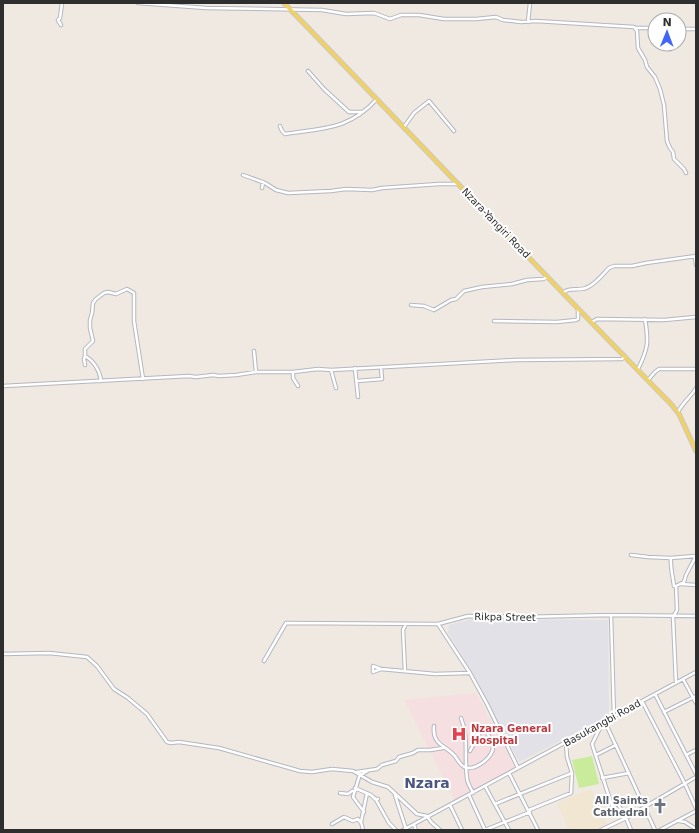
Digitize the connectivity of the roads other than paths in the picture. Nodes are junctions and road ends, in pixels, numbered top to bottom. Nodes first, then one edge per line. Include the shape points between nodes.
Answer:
1 (62, 3) edge
2 (138, 3) edge
3 (197, 3) edge
4 (284, 3) edge
5 (530, 3) edge
6 (200, 7) junction
7 (290, 9) junction
8 (528, 22) junction
9 (61, 25) dead end
10 (636, 28) junction
11 (647, 28) edge
12 (308, 71) dead end
13 (377, 99) junction
14 (362, 112) junction
15 (280, 126) dead end
16 (404, 127) junction
17 (454, 131) dead end
18 (686, 173) dead end
19 (243, 175) dead end
20 (263, 182) junction
21 (459, 184) junction
22 (262, 188) dead end
23 (695, 256) edge
24 (696, 265) edge
25 (548, 276) junction
26 (564, 292) junction
27 (411, 305) dead end
28 (579, 308) junction
29 (696, 317) edge
30 (645, 319) junction
31 (494, 321) dead end
32 (592, 322) junction
33 (254, 351) dead end
34 (86, 356) junction
35 (626, 356) junction
36 (85, 365) dead end
37 (381, 367) junction
38 (355, 368) junction
39 (638, 369) junction
40 (696, 369) edge
41 (331, 370) junction
42 (256, 372) junction
43 (292, 372) junction
44 (143, 379) junction
45 (648, 380) junction
46 (101, 381) junction
47 (357, 381) junction
48 (3, 386) edge
49 (298, 386) dead end
50 (336, 388) dead end
51 (696, 388) edge
52 (358, 397) dead end
53 (678, 412) junction
54 (696, 451) edge
55 (631, 555) dead end
56 (696, 556) edge
57 (671, 558) junction
58 (681, 584) junction
59 (696, 584) edge
60 (676, 586) junction
61 (611, 616) junction
62 (696, 616) edge
63 (673, 617) junction
64 (406, 624) junction
65 (438, 624) junction
66 (3, 654) edge
67 (264, 661) dead end
68 (381, 669) dead end
69 (405, 671) junction
70 (696, 672) edge
71 (470, 673) junction
72 (683, 679) junction
73 (676, 683) junction
74 (655, 694) junction
75 (694, 696) edge
76 (642, 701) junction
77 (696, 703) edge
78 (664, 712) junction
79 (614, 717) junction
80 (461, 718) dead end
81 (604, 722) junction
82 (434, 726) dead end
83 (566, 743) junction
84 (616, 745) junction
85 (444, 748) junction
86 (696, 750) edge
87 (470, 751) dead end
88 (596, 755) junction
89 (686, 755) junction
90 (466, 768) junction
91 (518, 768) junction
92 (371, 769) junction
93 (356, 772) junction
94 (509, 773) junction
95 (572, 773) junction
96 (629, 773) junction
97 (696, 774) edge
98 (360, 775) junction
99 (696, 777) edge
100 (602, 778) junction
101 (685, 784) junction
102 (485, 786) junction
103 (355, 790) junction
104 (340, 793) dead end
105 (367, 793) junction
106 (473, 793) junction
107 (394, 794) junction
108 (520, 794) junction
109 (469, 795) junction
110 (640, 797) junction
111 (495, 804) junction
112 (618, 804) junction
113 (450, 805) junction
114 (644, 808) junction
115 (696, 808) edge
116 (529, 811) junction
117 (696, 811) edge
118 (364, 812) junction
119 (427, 816) junction
120 (626, 818) junction
121 (505, 821) junction
122 (678, 821) junction
123 (332, 824) dead end
124 (361, 824) junction
125 (414, 825) junction
126 (405, 829) edge
127 (538, 829) edge
128 (696, 829) edge
129 (363, 830) edge
130 (396, 830) edge
131 (416, 830) edge
132 (440, 830) edge
133 (462, 830) edge
134 (485, 830) edge
135 (509, 830) edge
136 (534, 830) edge
137 (601, 830) edge
138 (631, 830) edge
139 (655, 830) edge
140 (660, 830) edge

1 - 9 street via 58,21
2 - 6 street
3 - 6 street
4 - 7 main road, Nzara-Yangiri Road
5 - 8 street
6 - 7 street
7 - 8 street via 346,14 374,13 390,19 400,15 419,15 444,19 496,17
7 - 13 main road, Nzara-Yangiri Road
8 - 10 street
10 - 11 street
10 - 18 street via 638,48 660,89 667,140 674,159
12 - 14 street via 349,112
13 - 14 street
13 - 16 main road, Nzara-Yangiri Road
14 - 15 street via 342,124 319,130 286,134
16 - 17 street via 414,113 429,102
16 - 21 main road, Nzara-Yangiri Road
19 - 20 street
20 - 21 street via 276,190 288,192
20 - 22 street
21 - 25 main road, Nzara-Yangiri Road
23 - 24 street
23 - 26 street via 612,267 589,287
25 - 26 main road, Nzara-Yangiri Road
25 - 27 street via 543,279 464,291 456,299 434,310
26 - 28 main road, Nzara-Yangiri Road
28 - 31 street via 576,320
28 - 32 main road, Nzara-Yangiri Road
29 - 30 street
30 - 32 street via 597,319
30 - 39 street via 648,336 646,352
32 - 35 main road, Nzara-Yangiri Road
33 - 42 street
34 - 36 street
34 - 44 street via 86,349 93,341 90,328 93,302 104,293 116,294 130,290 134,293 134,321
34 - 46 street via 94,363
35 - 37 street via 617,360 515,360
35 - 39 main road, Nzara-Yangiri Road
37 - 38 street
37 - 47 street via 382,379
38 - 41 street
38 - 47 street
39 - 45 main road, Nzara-Yangiri Road
40 - 45 street via 659,369
41 - 43 street
41 - 50 street
42 - 43 street
42 - 44 street
43 - 49 street
44 - 46 street
45 - 53 main road, Nzara-Yangiri Road
46 - 48 street
47 - 52 street
51 - 53 street
53 - 54 main road, Nzara-Yangiri Road
55 - 57 street
56 - 57 street
56 - 58 street
57 - 60 street via 670,564
58 - 59 street
58 - 60 street
60 - 63 street via 676,610
61 - 63 street, Rikpa Street
61 - 65 street, Rikpa Street via 468,616
61 - 79 street
62 - 63 street, Rikpa Street
63 - 73 street
64 - 65 street, Rikpa Street
64 - 67 street, Rikpa Street via 286,623
64 - 69 street via 403,630
65 - 71 street
66 - 93 street via 49,653 87,657 114,689 147,714 171,744 179,742 219,748 300,771 332,769
68 - 69 street
69 - 71 street via 435,674
70 - 72 street, Basukangbi Road
71 - 91 street
72 - 73 street, Basukangbi Road
72 - 75 street
73 - 74 street, Basukangbi Road
74 - 76 street, Basukangbi Road
74 - 78 street
75 - 77 street
75 - 78 street
76 - 79 street, Basukangbi Road
76 - 101 street
78 - 89 street
79 - 81 street, Basukangbi Road
80 - 90 street via 464,725
81 - 83 street, Basukangbi Road
81 - 84 street
81 - 88 street via 592,744
82 - 85 street via 437,740
83 - 91 street, Basukangbi Road
83 - 95 street
84 - 88 street
84 - 96 street
85 - 90 street
85 - 92 street via 418,750 377,769
86 - 89 street
87 - 90 street via 483,727 493,745 493,751 485,760
88 - 100 street
89 - 97 street
90 - 106 street via 467,780
91 - 94 street, Basukangbi Road
92 - 93 street
92 - 98 street
93 - 98 street
94 - 102 street, Basukangbi Road
94 - 108 street
95 - 108 street
95 - 116 street via 572,794
96 - 100 street
96 - 110 street
98 - 103 street
98 - 107 street via 388,787
99 - 101 street
100 - 112 street via 612,806
101 - 114 street
101 - 115 street
102 - 106 street, Basukangbi Road
102 - 111 street
103 - 104 street via 348,794
103 - 105 street
103 - 118 street via 353,797
105 - 118 street
105 - 130 street via 376,799 389,823
106 - 109 street, Basukangbi Road
107 - 119 street via 417,814
107 - 126 street
108 - 111 street
108 - 116 street
109 - 113 street, Basukangbi Road
109 - 134 street
110 - 112 street
110 - 114 street
111 - 121 street
112 - 120 street
113 - 119 street, Basukangbi Road
113 - 133 street
114 - 120 street
114 - 139 street
116 - 121 street
116 - 127 street
117 - 122 street
118 - 124 street
119 - 125 street, Basukangbi Road
119 - 132 street
120 - 137 street
120 - 138 street
121 - 134 street
121 - 135 street
122 - 128 street
122 - 140 street
123 - 124 street via 344,816 353,821 358,819
124 - 129 street
125 - 126 street, Basukangbi Road
125 - 131 street
127 - 136 street

